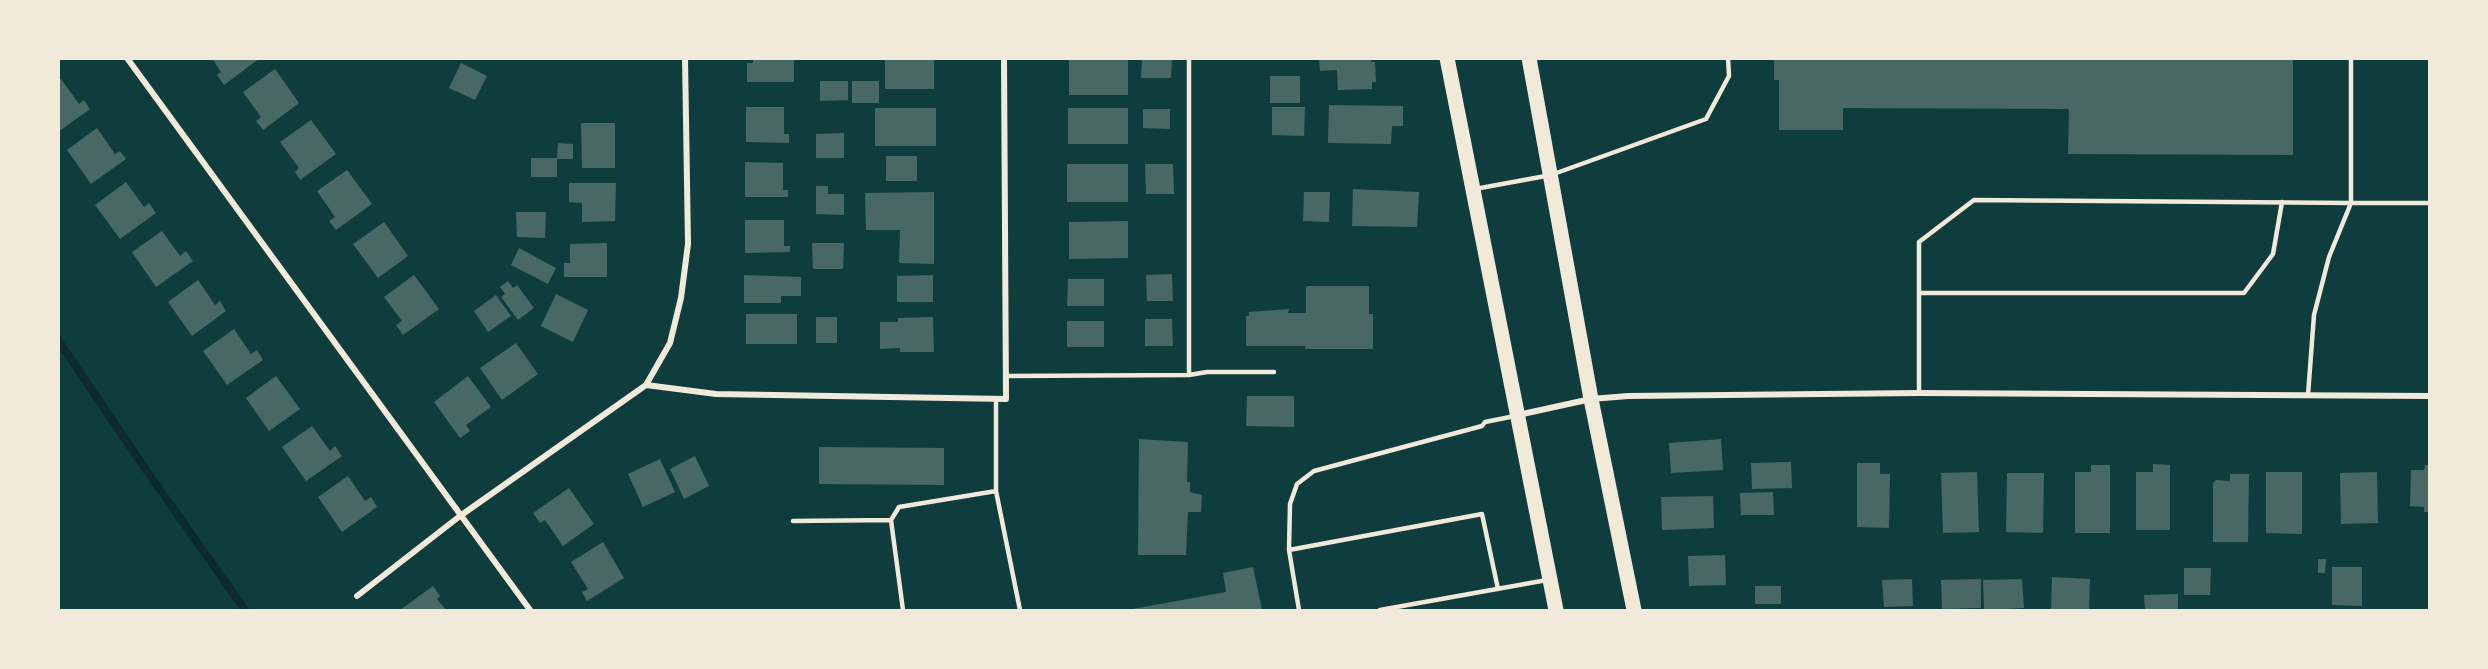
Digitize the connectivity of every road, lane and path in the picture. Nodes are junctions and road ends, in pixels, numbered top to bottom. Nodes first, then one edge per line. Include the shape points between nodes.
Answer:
1 (127, 58) edge
2 (685, 58) edge
3 (1004, 58) edge
4 (1189, 58) edge
5 (1447, 58) edge
6 (1529, 58) edge
7 (1728, 58) edge
8 (2351, 58) edge
9 (1551, 175) junction
10 (1473, 189) junction
11 (2282, 202) junction
12 (2351, 203) junction
13 (2430, 203) edge
14 (1919, 292) junction
15 (1274, 372) dead end
16 (1189, 375) junction
17 (1006, 376) junction
18 (646, 385) junction
19 (1918, 393) junction
20 (2308, 395) junction
21 (2430, 396) edge
22 (996, 399) junction
23 (1591, 399) junction
24 (1518, 416) junction
25 (996, 491) junction
26 (460, 516) junction
27 (891, 520) junction
28 (793, 521) dead end
29 (1289, 550) junction
30 (1550, 580) junction
31 (1498, 589) junction
32 (357, 596) dead end
33 (530, 610) edge
34 (903, 610) edge
35 (1020, 610) edge
36 (1299, 610) edge
37 (1380, 610) edge
38 (1556, 610) edge
39 (1634, 610) edge

1 - 26 street
2 - 18 street via 688,244 670,343
3 - 17 street
4 - 16 lane
5 - 10 main road
6 - 9 main road
7 - 9 lane via 1729,76 1706,119
8 - 12 lane
9 - 10 lane
9 - 23 main road
10 - 24 main road
11 - 12 lane
11 - 14 lane via 2273,254 2244,293
11 - 14 lane via 1974,200 1919,242
12 - 13 lane
12 - 20 lane via 2329,257 2314,315
14 - 19 lane
15 - 16 lane
16 - 17 lane
17 - 22 street via 1006,399
18 - 22 street via 716,394
18 - 26 street
19 - 20 street
19 - 23 street
20 - 21 street
22 - 25 lane
23 - 24 street
23 - 39 main road
24 - 29 lane via 1314,471 1297,484 1290,504
24 - 30 main road
25 - 27 lane via 899,507
25 - 35 lane
26 - 32 street
26 - 33 street
27 - 28 lane
27 - 34 lane
29 - 31 lane via 1482,514
29 - 36 lane
30 - 31 lane
30 - 38 main road
31 - 37 lane

